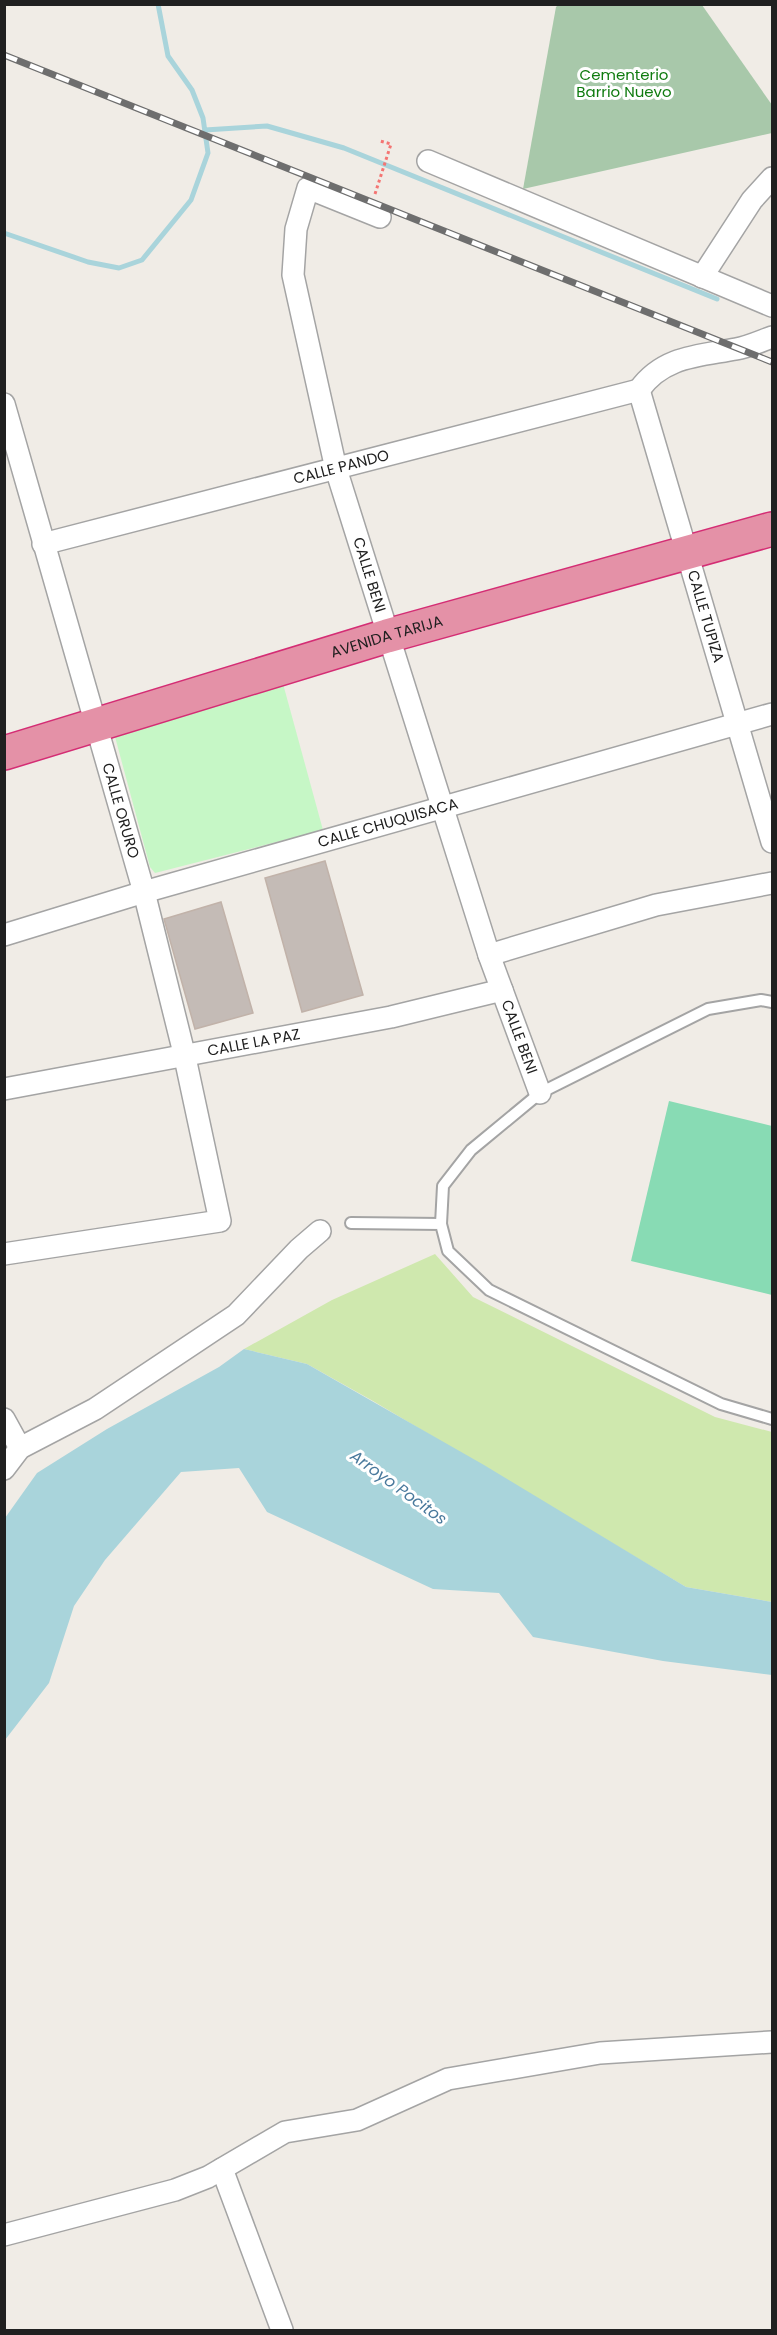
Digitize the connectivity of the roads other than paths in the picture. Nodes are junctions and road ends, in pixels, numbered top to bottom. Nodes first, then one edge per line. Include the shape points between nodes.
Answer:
1 (428, 161) dead end
2 (772, 178) edge
3 (380, 217) dead end
4 (702, 277) junction
5 (772, 306) edge
6 (772, 337) edge
7 (639, 390) junction
8 (4, 404) edge
9 (336, 469) junction
10 (772, 529) edge
11 (43, 544) junction
12 (686, 552) junction
13 (387, 636) junction
14 (772, 714) edge
15 (737, 724) junction
16 (97, 726) junction
17 (4, 753) edge
18 (442, 808) junction
19 (772, 842) edge
20 (772, 883) edge
21 (144, 892) junction
22 (4, 935) edge
23 (489, 955) junction
24 (502, 990) junction
25 (772, 1002) edge
26 (184, 1053) junction
27 (4, 1089) edge
28 (540, 1093) junction
29 (351, 1223) dead end
30 (441, 1224) junction
31 (320, 1231) dead end
32 (4, 1254) edge
33 (4, 1419) edge
34 (772, 1419) edge
35 (20, 1448) junction
36 (4, 1469) edge
37 (772, 2042) edge
38 (222, 2169) junction
39 (4, 2235) edge
40 (282, 2331) edge

1 - 4 street
2 - 4 street via 752,200
3 - 9 street, CALLE BENI via 308,188 296,229 293,275
4 - 5 street
6 - 7 street via 664,365
7 - 9 street, CALLE PANDO
7 - 12 street, CALLE TUPIZA
8 - 11 street, CALLE ORURO
9 - 11 street, CALLE PANDO
9 - 13 street, CALLE BENI
10 - 12 highway, AVENIDA TARIJA
11 - 16 street, CALLE ORURO
12 - 13 highway, AVENIDA TARIJA
12 - 15 street, CALLE TUPIZA
13 - 16 highway, AVENIDA TARIJA
13 - 18 street, CALLE BENI
14 - 15 street, CALLE CHUQUISACA
15 - 18 street, CALLE CHUQUISACA
15 - 19 street, CALLE TUPIZA
16 - 17 highway, AVENIDA TARIJA
16 - 21 street, CALLE ORURO
18 - 21 street, CALLE CHUQUISACA
18 - 23 street, CALLE BENI
20 - 23 street via 656,905
21 - 22 street, CALLE CHUQUISACA
21 - 26 street, CALLE ORURO
23 - 24 street, CALLE BENI
24 - 26 street, CALLE LA PAZ via 391,1017
24 - 28 street, CALLE BENI
25 - 28 lane via 762,1000 708,1009
26 - 27 street, CALLE LA PAZ
26 - 32 street, CALLE ORURO via 220,1221
28 - 30 lane via 471,1150 443,1186
29 - 30 lane
30 - 34 lane via 448,1251 489,1290 721,1404
31 - 35 street via 237,1315 94,1409
33 - 35 street
35 - 36 street
37 - 38 street via 600,2053 448,2079 357,2120 285,2132
38 - 39 street via 175,2190
38 - 40 street

